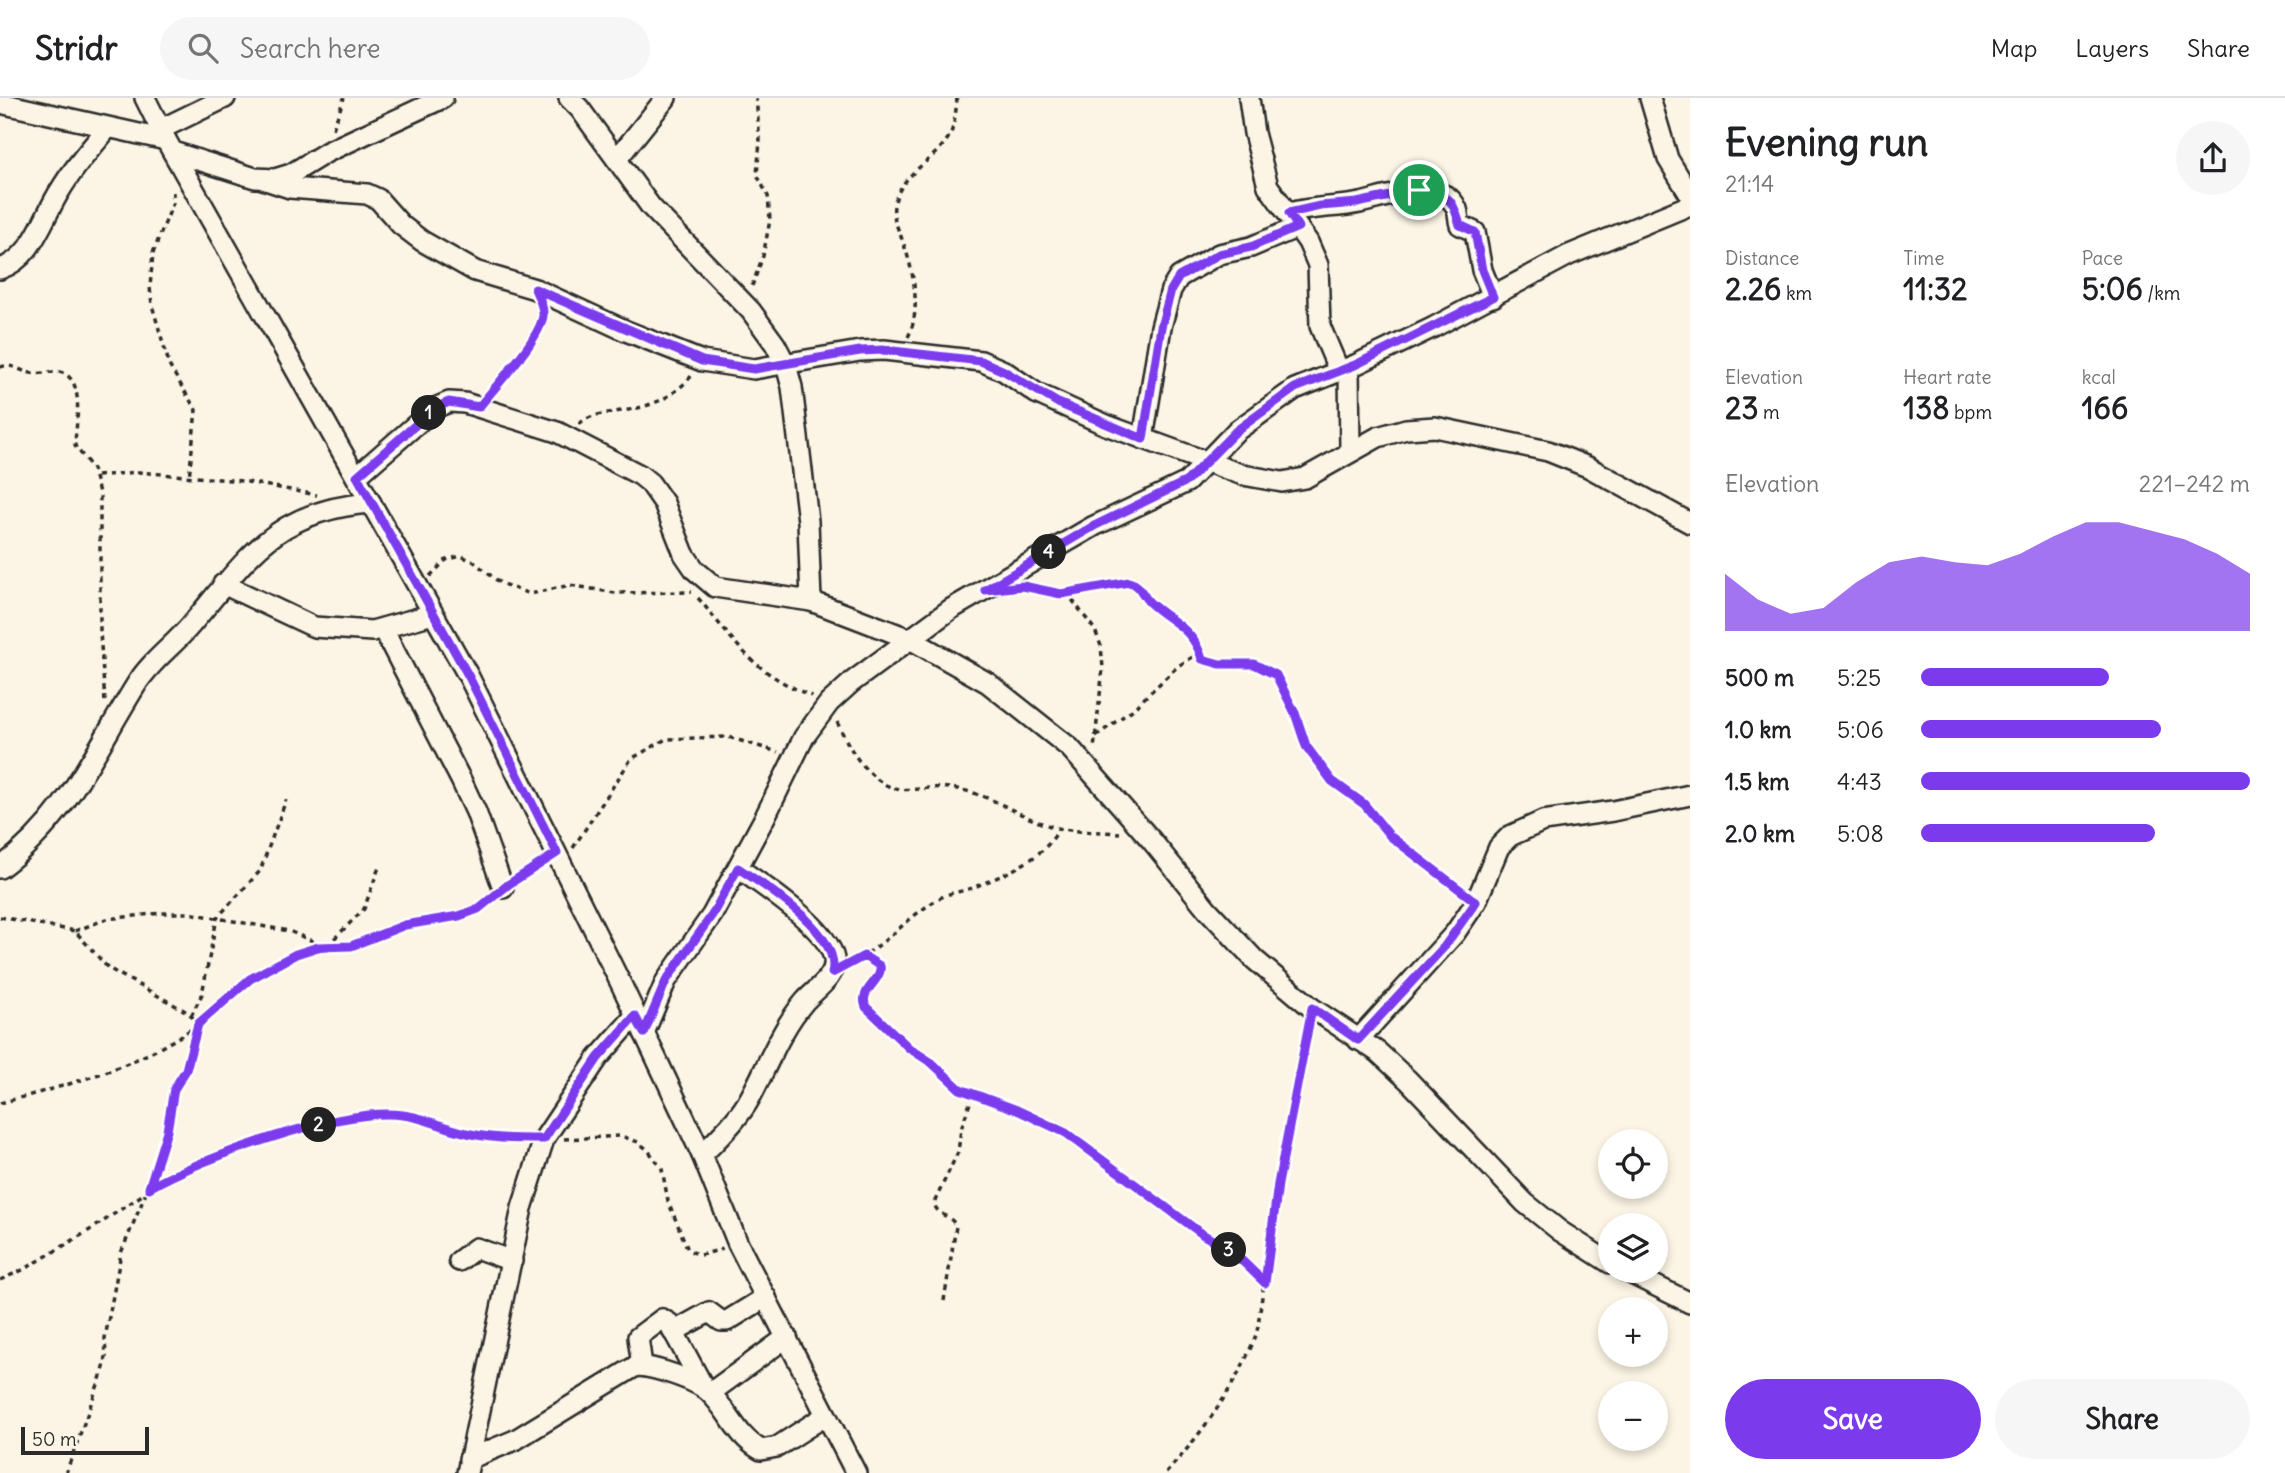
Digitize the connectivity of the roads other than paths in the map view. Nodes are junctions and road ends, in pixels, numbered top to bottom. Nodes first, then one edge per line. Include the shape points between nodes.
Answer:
1 (145, 98) edge
2 (225, 98) edge
3 (443, 98) edge
4 (569, 98) edge
5 (666, 98) edge
6 (1249, 98) edge
7 (1650, 98) edge
8 (1658, 98) edge
9 (0, 103) edge
10 (1658, 121) junction
11 (107, 129) junction
12 (167, 141) junction
13 (617, 159) junction
14 (263, 179) junction
15 (1690, 195) edge
16 (1690, 205) edge
17 (1294, 220) junction
18 (0, 269) edge
19 (1493, 297) junction
20 (786, 365) junction
21 (1344, 369) junction
22 (1143, 439) junction
23 (1350, 452) junction
24 (1207, 463) junction
25 (357, 476) junction
26 (372, 502) junction
27 (1690, 523) edge
28 (223, 584) junction
29 (811, 601) junction
30 (433, 614) junction
31 (383, 629) junction
32 (910, 639) junction
33 (1690, 795) edge
34 (0, 868) edge
35 (738, 868) junction
36 (503, 888) road end
37 (640, 1025) junction
38 (1358, 1040) junction
39 (702, 1155) junction
40 (1598, 1255) edge
41 (459, 1261) dead end
42 (512, 1261) junction
43 (1650, 1283) edge
44 (766, 1297) junction
45 (1690, 1303) edge
46 (673, 1332) junction
47 (787, 1337) junction
48 (642, 1366) junction
49 (707, 1390) junction
50 (825, 1416) junction
51 (468, 1466) edge
52 (856, 1473) edge

1 - 12 street
2 - 12 street
3 - 14 street via 327,152 291,174
4 - 13 street
5 - 13 street
6 - 17 street via 1268,186
7 - 10 street
8 - 10 street
9 - 11 street
10 - 15 street via 1668,159
11 - 12 street
11 - 18 street via 61,189 29,247
12 - 14 street
12 - 25 street
13 - 20 street via 651,207 743,302
14 - 20 street via 290,188 367,194 422,241 457,262 535,289 702,361 754,369
16 - 19 street via 1569,255
17 - 19 street via 1320,206 1419,190 1435,193 1453,204 1460,225 1475,232
17 - 21 street via 1318,265 1320,326
17 - 22 street via 1251,247 1219,254 1179,277 1161,327
19 - 21 street
20 - 22 street via 860,351 981,361 1058,403
20 - 29 street via 808,520
21 - 23 street
21 - 24 street via 1313,379 1272,404 1236,431
22 - 24 street
23 - 24 street via 1305,478 1282,482
23 - 27 street via 1378,437 1435,427 1505,440 1588,467
24 - 32 street via 1187,481 1059,545
25 - 26 street
25 - 29 street via 435,408 449,402 479,407 568,438 650,483 664,503 684,554 715,587
26 - 28 street via 304,516 278,532
26 - 30 street
28 - 31 street via 314,627
28 - 34 street via 145,672 77,786 49,823
29 - 32 street
30 - 31 street
30 - 37 street via 469,677
31 - 36 street via 461,779
32 - 35 street via 829,703 794,755
32 - 38 street via 988,683 1070,748 1228,933 1312,1008
33 - 38 street via 1543,821 1510,836 1499,847 1476,902 1444,947
35 - 37 street
35 - 39 street via 771,890 818,933 835,963 832,973 794,1014 749,1100
37 - 39 street
37 - 42 street via 598,1058 544,1139 522,1208
38 - 40 street via 1408,1080 1525,1203
39 - 44 street via 738,1244
41 - 42 street via 476,1248
42 - 51 street
43 - 45 street
44 - 46 street via 727,1321 709,1312
44 - 47 street
46 - 48 street via 662,1319 640,1334
46 - 49 street
47 - 49 street
47 - 50 street
48 - 49 street
48 - 51 street via 629,1369
49 - 50 street via 735,1428 761,1450 777,1447
50 - 52 street

